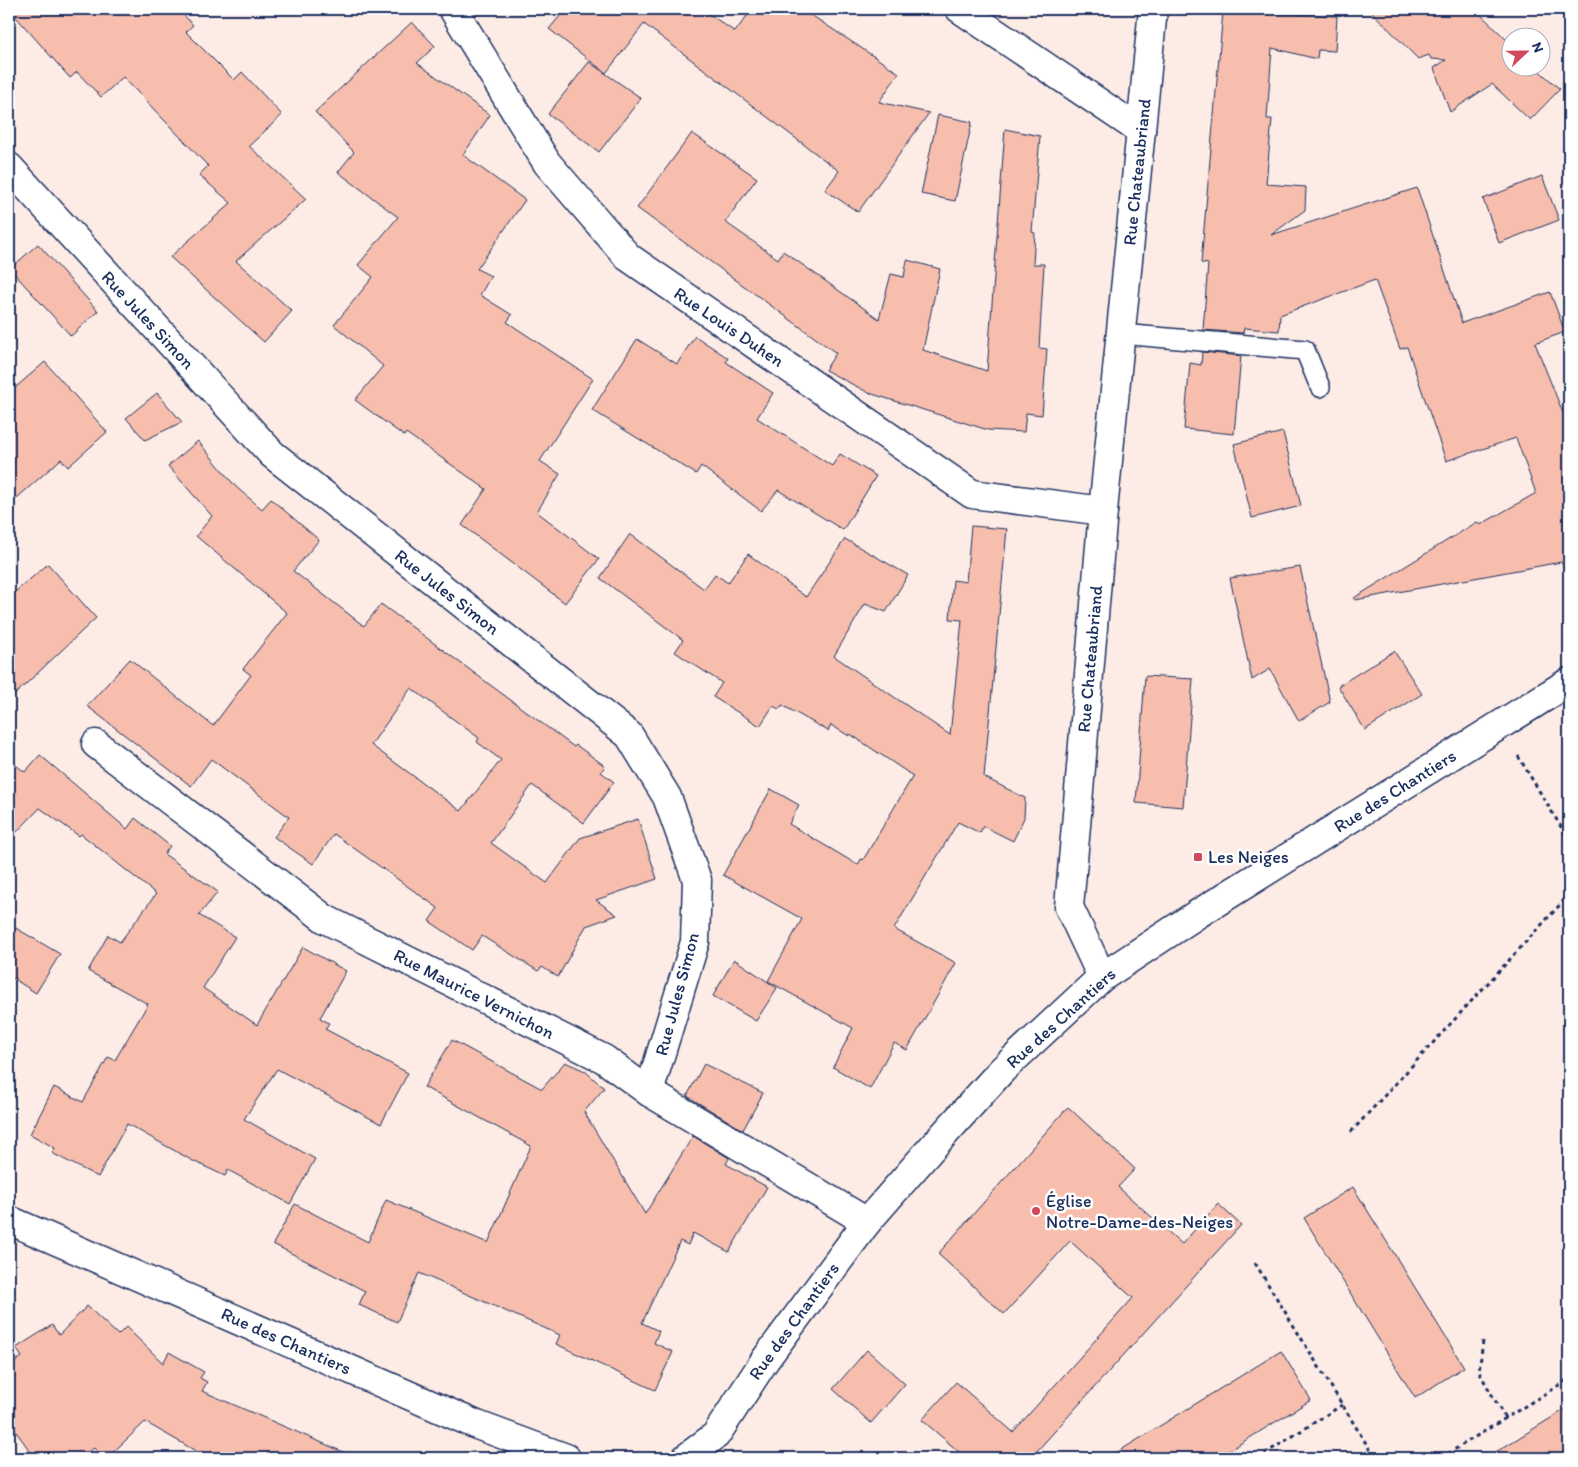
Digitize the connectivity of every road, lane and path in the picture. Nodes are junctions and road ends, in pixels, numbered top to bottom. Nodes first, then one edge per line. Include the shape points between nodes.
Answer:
1 (453, 9) edge
2 (960, 9) edge
3 (1153, 9) edge
4 (1141, 131) junction
5 (9, 167) edge
6 (1120, 334) junction
7 (1320, 387) dead end
8 (1103, 510) junction
9 (1569, 682) edge
10 (1500, 726) junction
11 (96, 744) dead end
12 (1569, 840) edge
13 (1569, 895) edge
14 (1102, 977) junction
15 (649, 1092) junction
16 (1351, 1132) dead end
17 (9, 1220) edge
18 (867, 1222) junction
19 (1255, 1263) dead end
20 (1483, 1341) dead end
21 (1569, 1379) edge
22 (1342, 1405) junction
23 (1505, 1418) junction
24 (566, 1458) edge
25 (686, 1458) edge
26 (1258, 1458) edge
27 (1375, 1458) edge
28 (1441, 1458) edge

1 - 8 street, Rue Louis Duhen via 547,163 628,257 972,494
2 - 4 street
3 - 4 street, Rue Chateaubriand
4 - 6 street, Rue Chateaubriand
5 - 15 street, Rue Jules Simon via 272,454 629,735 667,797 697,880 694,942
6 - 7 lane via 1306,350
6 - 8 street, Rue Chateaubriand
8 - 14 street, Rue Chateaubriand via 1069,907
9 - 10 street, Rue des Chantiers
10 - 12 path
10 - 14 street, Rue des Chantiers
11 - 15 street, Rue Maurice Vernichon via 325,919 604,1059
13 - 16 path
14 - 18 street, Rue des Chantiers via 1002,1070
15 - 18 street, Rue Maurice Vernichon
17 - 24 street, Rue des Chantiers via 470,1422
18 - 25 street, Rue des Chantiers via 765,1360 716,1435
19 - 22 path
20 - 23 path via 1479,1372
21 - 23 path
22 - 26 path
22 - 27 path
23 - 28 path

